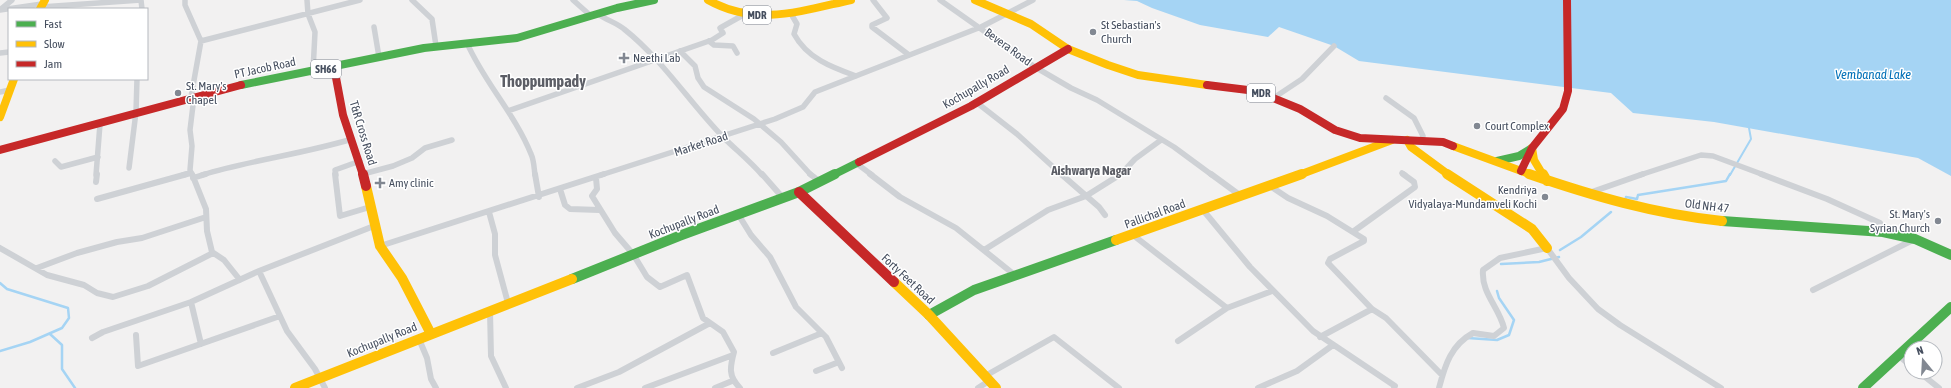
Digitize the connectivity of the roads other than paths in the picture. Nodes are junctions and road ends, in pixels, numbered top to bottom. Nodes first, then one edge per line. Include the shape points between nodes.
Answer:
1 (12, 0) edge
2 (142, 0) edge
3 (185, 0) edge
4 (307, 0) edge
5 (360, 0) edge
6 (412, 0) edge
7 (573, 0) edge
8 (654, 0) edge
9 (708, 0) edge
10 (851, 0) edge
11 (873, 0) edge
12 (940, 0) edge
13 (975, 0) edge
14 (1032, 0) edge
15 (1567, 0) edge
16 (42, 5) edge
17 (17, 8) edge
18 (0, 10) edge
19 (790, 12) junction
20 (1009, 13) junction
21 (308, 14) junction
22 (745, 14) junction
23 (594, 15) junction
24 (981, 27) junction
25 (374, 28) dead end
26 (201, 41) junction
27 (709, 41) junction
28 (467, 43) junction
29 (436, 46) junction
30 (1334, 46) dead end
31 (1068, 49) junction
32 (680, 51) junction
33 (737, 53) dead end
34 (909, 55) junction
35 (379, 57) junction
36 (657, 59) junction
37 (334, 67) junction
38 (1035, 67) junction
39 (314, 71) junction
40 (856, 76) junction
41 (14, 80) edge
42 (137, 80) edge
43 (10, 90) junction
44 (0, 92) edge
45 (192, 97) junction
46 (1275, 97) junction
47 (1386, 98) dead end
48 (976, 102) junction
49 (508, 111) junction
50 (136, 112) junction
51 (0, 117) edge
52 (100, 124) junction
53 (760, 124) junction
54 (723, 137) junction
55 (352, 139) junction
56 (452, 140) dead end
57 (1161, 140) junction
58 (1392, 140) junction
59 (1407, 140) junction
60 (1421, 141) junction
61 (1532, 148) junction
62 (0, 150) edge
63 (98, 157) junction
64 (55, 161) dead end
65 (360, 161) junction
66 (1497, 161) junction
67 (856, 163) junction
68 (129, 168) dead end
69 (1521, 171) junction
70 (1402, 173) dead end
71 (363, 174) junction
72 (192, 175) junction
73 (596, 178) junction
74 (819, 181) junction
75 (1547, 181) junction
76 (96, 182) dead end
77 (1270, 186) junction
78 (560, 189) junction
79 (799, 192) junction
80 (1586, 194) junction
81 (1086, 196) junction
82 (1241, 196) junction
83 (539, 197) junction
84 (783, 198) junction
85 (97, 199) dead end
86 (370, 207) junction
87 (599, 210) junction
88 (1203, 210) junction
89 (489, 212) junction
90 (738, 214) junction
91 (1105, 214) dead end
92 (206, 217) junction
93 (374, 226) junction
94 (1354, 231) junction
95 (1883, 232) junction
96 (1134, 235) junction
97 (1915, 239) junction
98 (380, 246) junction
99 (0, 248) edge
100 (1547, 248) junction
101 (984, 250) junction
102 (213, 253) junction
103 (633, 254) junction
104 (1951, 255) edge
105 (37, 268) junction
106 (259, 271) junction
107 (1016, 276) junction
108 (240, 280) junction
109 (1812, 290) dead end
110 (1272, 291) junction
111 (191, 302) junction
112 (508, 303) junction
113 (1951, 307) edge
114 (1228, 308) junction
115 (1372, 308) junction
116 (490, 311) junction
117 (929, 315) junction
118 (280, 316) junction
119 (710, 323) junction
120 (822, 333) junction
121 (431, 334) junction
122 (136, 335) dead end
123 (1320, 336) junction
124 (92, 338) dead end
125 (419, 339) junction
126 (1178, 341) dead end
127 (202, 344) junction
128 (1333, 345) junction
129 (773, 353) dead end
130 (733, 355) junction
131 (1899, 356) junction
132 (1903, 359) edge
133 (816, 372) dead end
134 (1442, 375) junction
135 (321, 378) junction
136 (987, 379) junction
137 (1929, 380) edge
138 (732, 381) junction
139 (586, 386) edge
140 (295, 388) edge
141 (325, 388) edge
142 (436, 388) edge
143 (506, 388) edge
144 (577, 388) edge
145 (645, 388) edge
146 (715, 388) edge
147 (740, 388) edge
148 (978, 388) edge
149 (996, 388) edge
150 (1119, 388) edge
151 (1258, 388) edge
152 (1394, 388) edge
153 (1439, 388) edge
154 (1721, 388) edge
155 (1863, 388) edge
156 (1939, 388) edge

1 - 18 street
2 - 16 street
3 - 26 street
4 - 21 street
5 - 21 street
6 - 29 street via 432,19
7 - 23 street
8 - 23 main road, PT Jacob Road / SH66
9 - 22 main road, MDR
10 - 19 main road, MDR
11 - 34 street via 887,18 872,27
12 - 24 street, Bevera Road
13 - 20 main road, MDR
14 - 20 street, Market Road
15 - 61 main road via 1568,91 1563,109
16 - 17 street
19 - 22 main road, MDR
19 - 40 street via 797,24 794,34 796,39 806,50 825,64
20 - 24 street, Market Road
20 - 31 main road, MDR via 1039,28
21 - 26 street
21 - 39 street via 315,32
22 - 27 street via 720,28 723,34
23 - 28 main road, PT Jacob Road / SH66 via 517,38
23 - 36 street via 623,28
24 - 34 street, Market Road
24 - 38 street, Bevera Road
25 - 35 street
26 - 45 street
27 - 32 street
27 - 33 street via 714,45 733,46
28 - 29 main road, PT Jacob Road / SH66
28 - 49 street via 473,57
29 - 35 main road, PT Jacob Road / SH66
30 - 46 street via 1302,79
31 - 38 main road, Kochupally Road
31 - 46 main road, MDR via 1138,75 1256,91
32 - 36 street
32 - 53 street via 695,66 704,87
34 - 40 street, Market Road
35 - 37 main road, PT Jacob Road / SH66
36 - 49 street
36 - 54 street
37 - 39 main road, PT Jacob Road / SH66
37 - 55 main road, T&R Cross Road via 343,115
38 - 48 main road, Kochupally Road
38 - 57 street, Bevera Road via 1096,100
39 - 45 main road, PT Jacob Road / SH66 via 261,80
40 - 53 street, Market Road via 815,92 802,107
41 - 43 main road
42 - 50 street
43 - 44 street
43 - 51 main road
45 - 50 main road, PT Jacob Road / SH66
45 - 72 street
46 - 58 main road, MDR via 1349,135
47 - 60 street via 1414,118 1423,136
48 - 67 main road, Kochupally Road
48 - 81 street via 1017,134
49 - 83 street via 532,155
50 - 52 main road, PT Jacob Road / SH66
50 - 68 street
52 - 62 main road, PT Jacob Road / SH66
52 - 63 street
53 - 54 street, Market Road
53 - 74 street
54 - 73 street, Market Road
54 - 84 street
55 - 65 main road, T&R Cross Road
55 - 72 street via 301,153
56 - 71 street via 425,148 412,158 393,166
57 - 81 street via 1135,159 1118,177
57 - 82 street, Bevera Road
58 - 59 main road, MDR
58 - 77 main road, Pallichal Road
59 - 60 main road, MDR
59 - 100 main road via 1411,147 1462,185 1532,228
60 - 66 main road, MDR via 1443,142
61 - 66 main road via 1519,156
61 - 69 main road
61 - 75 main road via 1534,160
63 - 64 street via 61,167
63 - 76 street
65 - 71 main road, T&R Cross Road
65 - 86 street via 335,170 340,216
66 - 69 main road, MDR
67 - 74 main road, Kochupally Road
67 - 101 street via 900,196 956,228
69 - 75 main road, MDR
70 - 94 street via 1414,182 1415,187
71 - 86 main road, T&R Cross Road
72 - 85 street
72 - 92 street via 206,209
73 - 78 street, Market Road
73 - 87 street via 597,189 592,196
74 - 79 main road, Kochupally Road
75 - 80 main road, Old NH 47
77 - 82 main road, Pallichal Road
77 - 94 street via 1288,198
78 - 83 street, Market Road
78 - 87 street via 565,205 570,209
79 - 84 main road, Kochupally Road
79 - 117 main road, Forty Feet Road
80 - 95 main road, Old NH 47 via 1630,207 1712,220
80 - 95 street via 1692,157 1713,156 1827,199 1880,223
81 - 91 street
81 - 101 street via 1048,210
82 - 88 main road, Pallichal Road
83 - 89 street, Market Road
84 - 90 main road, Kochupally Road
86 - 93 main road, T&R Cross Road
87 - 103 street
88 - 96 main road, Pallichal Road
88 - 110 street
89 - 98 street, Market Road
89 - 112 street via 495,255
90 - 103 main road, Kochupally Road
90 - 120 street via 751,235 770,257 796,307
92 - 102 street
92 - 105 street via 142,238 77,253
93 - 98 main road, T&R Cross Road
93 - 106 street
94 - 115 street via 1364,241 1328,263
95 - 97 main road, Old NH 47
96 - 107 main road, Pallichal Road
96 - 114 street
97 - 104 main road, Old NH 47
97 - 109 street
98 - 121 main road, T&R Cross Road via 402,278
99 - 105 street
100 - 134 street via 1500,258 1483,270 1482,276 1490,300 1503,320 1504,328 1499,334 1490,337 1473,333 1466,336 1448,355
100 - 154 street via 1569,278 1598,309
101 - 107 street
102 - 105 street via 148,286 113,297 97,293 84,285 47,275
102 - 108 street via 224,260
103 - 112 main road, Kochupally Road
103 - 119 street via 647,277 660,287 687,275 703,318
106 - 108 street
106 - 118 street
107 - 117 main road, Pallichal Road via 974,290
108 - 111 street
110 - 114 street
110 - 123 street
111 - 124 street
111 - 127 street
112 - 116 main road, Kochupally Road
113 - 131 main road
114 - 126 street
115 - 123 street
115 - 134 street via 1386,318
116 - 121 main road, Kochupally Road
116 - 143 street via 491,356
117 - 136 main road, Forty Feet Road
118 - 127 street
118 - 135 street via 292,339
119 - 130 street via 722,332 734,352
119 - 139 street via 619,372
120 - 129 street
120 - 133 street via 833,347 841,365
121 - 125 main road, Kochupally Road
122 - 127 street via 138,366
123 - 128 street
125 - 135 main road, Kochupally Road
125 - 142 street
128 - 151 street via 1297,371
128 - 152 street via 1395,386
130 - 138 street via 729,372
130 - 145 street
131 - 132 street
131 - 155 main road
134 - 153 street
135 - 140 main road, Kochupally Road
135 - 141 street
136 - 148 street
136 - 149 main road, Forty Feet Road
136 - 150 street via 1054,336
137 - 156 street
138 - 146 street
138 - 147 street
139 - 144 street

